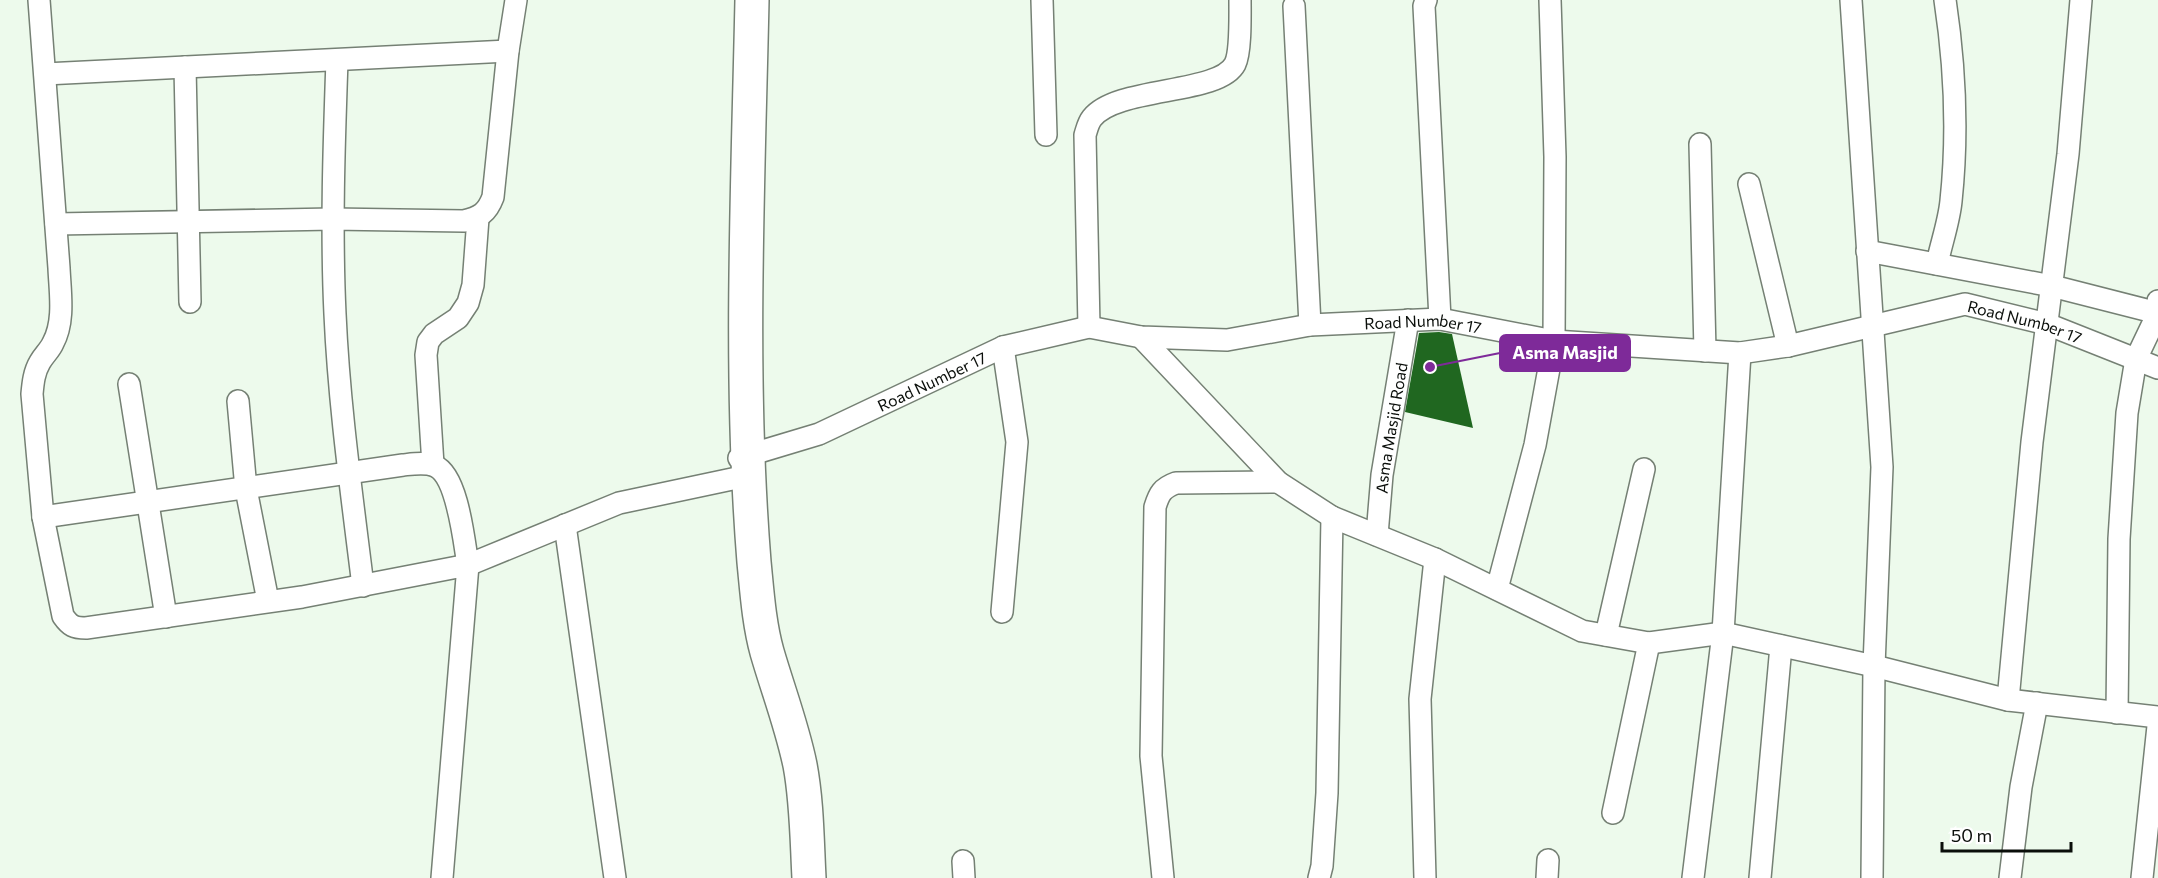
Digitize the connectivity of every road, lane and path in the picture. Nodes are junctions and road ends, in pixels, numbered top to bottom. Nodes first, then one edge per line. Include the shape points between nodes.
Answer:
1 (39, 0) edge
2 (516, 0) edge
3 (740, 0) edge
4 (752, 0) edge
5 (1042, 0) edge
6 (1240, 0) edge
7 (1426, 0) edge
8 (1550, 0) edge
9 (1851, 0) edge
10 (1945, 0) edge
11 (2081, 0) edge
12 (1294, 6) dead end
13 (508, 51) junction
14 (337, 60) junction
15 (185, 67) junction
16 (45, 74) junction
17 (1046, 135) dead end
18 (1700, 144) dead end
19 (1749, 184) dead end
20 (478, 218) junction
21 (332, 219) junction
22 (187, 221) junction
23 (56, 224) junction
24 (1867, 251) junction
25 (1937, 264) junction
26 (2052, 286) junction
27 (2158, 301) edge
28 (190, 302) dead end
29 (2158, 313) edge
30 (1440, 319) junction
31 (1408, 320) junction
32 (2047, 324) junction
33 (1310, 325) junction
34 (1872, 326) junction
35 (1089, 327) junction
36 (1141, 338) junction
37 (1554, 340) junction
38 (1788, 346) junction
39 (1003, 347) junction
40 (1705, 351) junction
41 (1740, 353) junction
42 (2136, 359) junction
43 (2158, 368) edge
44 (129, 384) dead end
45 (238, 401) dead end
46 (740, 464) junction
47 (433, 465) junction
48 (1644, 469) dead end
49 (349, 474) junction
50 (1278, 482) junction
51 (246, 489) junction
52 (148, 502) junction
53 (43, 517) junction
54 (1332, 517) junction
55 (565, 525) junction
56 (1377, 535) junction
57 (1435, 559) junction
58 (468, 565) junction
59 (363, 586) junction
60 (1497, 589) junction
61 (268, 601) junction
62 (1002, 612) dead end
63 (166, 617) junction
64 (1724, 633) junction
65 (1606, 635) junction
66 (1649, 643) junction
67 (1781, 646) junction
68 (1874, 666) junction
69 (2008, 700) junction
70 (2037, 703) junction
71 (2117, 713) junction
72 (2158, 717) edge
73 (2158, 726) edge
74 (1613, 813) dead end
75 (442, 878) edge
76 (615, 878) edge
77 (796, 878) edge
78 (809, 878) edge
79 (1163, 878) edge
80 (1319, 878) edge
81 (1425, 878) edge
82 (1693, 878) edge
83 (1760, 878) edge
84 (1872, 878) edge
85 (2010, 878) edge
86 (2142, 878) edge

1 - 16 street
2 - 13 street
3 - 46 highway via 734,391
4 - 46 highway
5 - 17 street
6 - 35 street via 1236,61 1231,70 1214,79 1114,103 1088,123 1085,135
7 - 30 street
8 - 37 street via 1555,157
9 - 24 street
10 - 25 street via 1952,44 1955,122 1951,203
11 - 26 street
12 - 33 street
13 - 14 street
13 - 20 street via 493,197 489,209
14 - 15 street
14 - 21 street
15 - 16 street
15 - 22 street
16 - 23 street
18 - 40 street
19 - 38 street
20 - 21 street
20 - 47 street via 468,303 458,318 434,333 428,342
21 - 22 street
21 - 49 street via 335,316
22 - 23 street
22 - 28 street
23 - 53 street via 59,328 33,377 32,394
24 - 25 street
24 - 34 street
25 - 26 street
26 - 29 street
26 - 32 street
27 - 29 street
29 - 42 street
30 - 31 street, Road Number 17
30 - 37 street, Road Number 17
31 - 33 street, Road Number 17
31 - 56 street, Asma Masjid Road via 1382,475
32 - 34 street, Road Number 17 via 1965,304
32 - 42 street, Road Number 17
32 - 69 street
33 - 36 street, Road Number 17 via 1227,340
34 - 38 street, Road Number 17
34 - 68 street via 1882,467
35 - 36 street, Road Number 17
35 - 39 street, Road Number 17
36 - 50 street
37 - 40 street, Road Number 17
37 - 60 street via 1535,445
38 - 41 street, Road Number 17
39 - 46 street, Road Number 17 via 819,434
39 - 62 street via 1017,442
40 - 41 street, Road Number 17
41 - 64 street
42 - 43 street, Road Number 17
42 - 71 street via 2127,413 2119,539
44 - 52 street
45 - 51 street
46 - 55 street, Road Number 17 via 619,503
46 - 77 highway via 741,579 746,619 784,757
46 - 78 highway via 766,650 800,766
47 - 49 street via 403,465
47 - 58 street via 442,470 452,485
48 - 65 street
49 - 51 street
49 - 59 street
50 - 54 street
50 - 79 street via 1176,483 1165,487 1155,507 1151,756
51 - 52 street
51 - 61 street
52 - 53 street
52 - 63 street
53 - 63 street, Road Number 17 via 60,606 74,628
54 - 56 street
54 - 80 street via 1327,793
55 - 58 street, Road Number 17
55 - 76 street
56 - 57 street
57 - 60 street
57 - 81 street via 1420,699
58 - 59 street, Road Number 17
58 - 75 street
59 - 61 street, Road Number 17
60 - 65 street via 1582,631
61 - 63 street, Road Number 17
64 - 66 street
64 - 67 street
64 - 82 street
65 - 66 street
66 - 74 street
67 - 68 street
67 - 83 street
68 - 69 street
68 - 84 street
69 - 70 street
70 - 71 street
70 - 85 street via 2021,787
71 - 72 street
73 - 86 street

